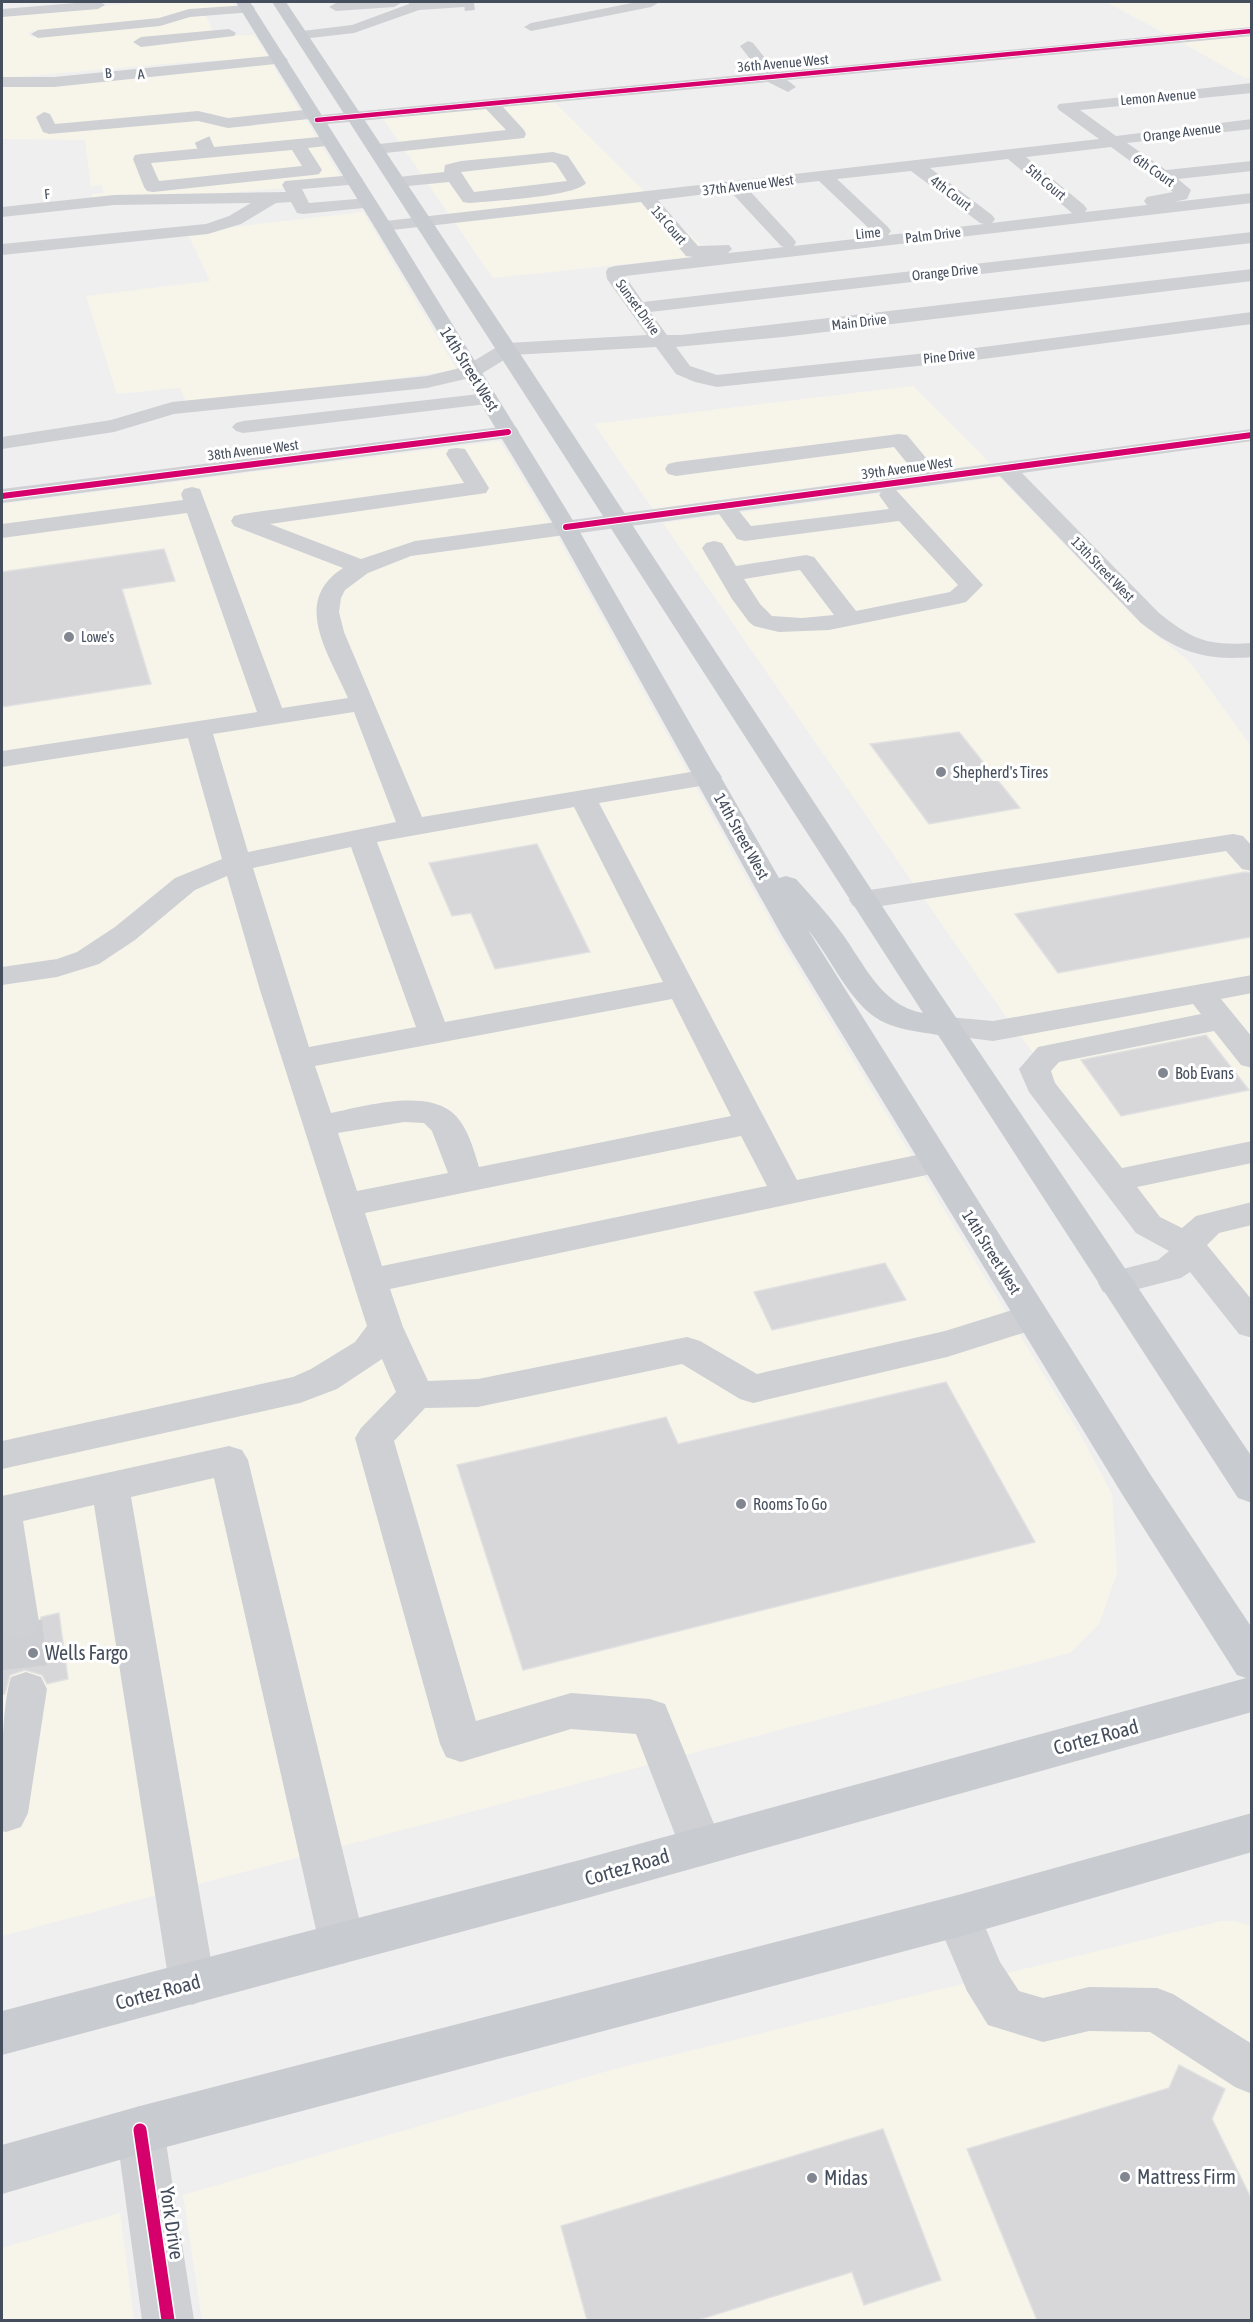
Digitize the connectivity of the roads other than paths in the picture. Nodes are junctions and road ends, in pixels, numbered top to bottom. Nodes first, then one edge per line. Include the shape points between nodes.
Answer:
1 (279, 2) edge
2 (414, 3) edge
3 (464, 3) dead end
4 (72, 4) edge
5 (115, 4) dead end
6 (245, 5) edge
7 (654, 5) edge
8 (336, 8) dead end
9 (213, 11) junction
10 (2, 13) edge
11 (531, 27) dead end
12 (353, 29) junction
13 (1251, 31) edge
14 (262, 32) junction
15 (229, 33) junction
16 (38, 34) dead end
17 (302, 35) junction
18 (129, 43) dead end
19 (365, 45) dead end
20 (748, 46) dead end
21 (280, 60) junction
22 (773, 78) junction
23 (2, 82) edge
24 (516, 85) dead end
25 (1251, 88) edge
26 (1211, 92) junction
27 (802, 97) dead end
28 (528, 100) junction
29 (490, 103) junction
30 (1065, 107) joint
31 (1244, 114) edge
32 (354, 116) junction
33 (44, 117) dead end
34 (315, 117) junction
35 (278, 118) junction
36 (330, 141) junction
37 (1113, 142) junction
38 (214, 143) tunnel mouth
39 (297, 144) junction
40 (376, 149) junction
41 (1013, 154) junction
42 (916, 166) junction
43 (1251, 166) edge
44 (454, 176) junction
45 (824, 176) junction
46 (1162, 176) junction
47 (354, 180) junction
48 (398, 182) junction
49 (735, 186) junction
50 (92, 190) dead end
51 (297, 197) junction
52 (646, 197) junction
53 (2, 198) edge
54 (1251, 198) edge
55 (186, 200) junction
56 (270, 200) junction
57 (368, 203) junction
58 (1209, 203) junction
59 (1078, 208) junction
60 (2, 212) edge
61 (986, 219) junction
62 (233, 220) junction
63 (424, 222) junction
64 (383, 226) junction
65 (882, 231) junction
66 (1251, 235) edge
67 (787, 242) junction
68 (2, 250) edge
69 (693, 252) joint
70 (615, 272) joint
71 (1251, 275) edge
72 (638, 308) junction
73 (1251, 318) edge
74 (663, 341) junction
75 (507, 349) junction
76 (471, 372) junction
77 (488, 399) junction
78 (243, 427) dead end
79 (508, 432) junction
80 (1251, 435) edge
81 (2, 442) edge
82 (458, 454) dead end
83 (744, 461) junction
84 (1006, 468) junction
85 (676, 469) dead end
86 (932, 478) junction
87 (883, 485) junction
88 (191, 490) junction
89 (2, 496) edge
90 (775, 500) junction
91 (725, 507) junction
92 (904, 514) junction
93 (242, 521) junction
94 (618, 521) junction
95 (566, 527) junction
96 (2, 531) edge
97 (714, 548) dead end
98 (361, 567) junction
99 (729, 574) junction
100 (849, 619) junction
101 (1251, 650) edge
102 (363, 703) junction
103 (273, 717) junction
104 (198, 728) junction
105 (2, 759) edge
106 (709, 777) junction
107 (583, 798) junction
108 (412, 827) junction
109 (740, 831) junction
110 (361, 837) junction
111 (1245, 848) edge
112 (238, 864) junction
113 (863, 900) junction
114 (2, 976) edge
115 (1251, 984) edge
116 (680, 988) junction
117 (1200, 993) junction
118 (1221, 1020) junction
119 (948, 1027) junction
120 (434, 1034) junction
121 (1251, 1058) edge
122 (297, 1059) junction
123 (751, 1124) junction
124 (320, 1126) junction
125 (1251, 1152) edge
126 (936, 1162) junction
127 (467, 1180) junction
128 (1114, 1181) junction
129 (787, 1193) junction
130 (345, 1204) junction
131 (1251, 1213) edge
132 (1188, 1247) junction
133 (370, 1281) junction
134 (1115, 1283) junction
135 (1032, 1317) junction
136 (1251, 1325) edge
137 (385, 1327) junction
138 (416, 1395) junction
139 (2, 1455) edge
140 (110, 1487) junction
141 (1251, 1488) edge
142 (3, 1531) edge
143 (19, 1623) tunnel mouth
144 (1251, 1664) edge
145 (26, 1689) tunnel mouth
146 (1251, 1694) edge
147 (6, 1813) dead end
148 (1251, 1832) edge
149 (701, 1846) junction
150 (958, 1916) junction
151 (342, 1943) junction
152 (192, 1983) junction
153 (2, 2033) edge
154 (1251, 2071) edge
155 (140, 2130) junction
156 (2, 2170) edge
157 (168, 2320) edge

1 - 17 main road
2 - 3 street
2 - 8 street
2 - 12 street
4 - 5 street
4 - 10 street
6 - 9 street
6 - 14 main road, 14th Street West
7 - 11 street
9 - 15 street via 222,30
9 - 16 street via 160,22
12 - 17 street
12 - 19 street
13 - 22 street, 36th Avenue West
14 - 15 street
14 - 21 main road, 14th Street West
15 - 18 street
17 - 32 main road
20 - 22 street
21 - 23 street, A via 54,82
21 - 34 main road, 14th Street West
22 - 27 street
22 - 28 street, 36th Avenue West
24 - 28 street
25 - 26 street, Lemon Avenue
26 - 30 street, Lemon Avenue
26 - 31 street
28 - 29 street, 36th Avenue West
29 - 32 street, 36th Avenue West
29 - 40 street via 518,134
30 - 37 street, 6th Court
31 - 37 street, Orange Avenue
32 - 34 street, 36th Avenue West
32 - 40 main road
33 - 35 street via 49,129 198,116 228,123
34 - 35 street, 36th Avenue West
34 - 36 main road, 14th Street West
35 - 38 street
36 - 39 street
36 - 47 main road, 14th Street West
37 - 41 street, 37th Avenue West
37 - 46 street, 6th Court
39 - 39 street via 313,171 153,187 141,159
40 - 48 main road
41 - 42 street, 37th Avenue West
41 - 59 street, 5th Court
42 - 45 street, 37th Avenue West
42 - 61 street, 4th Court
43 - 46 street
44 - 44 street via 469,198 564,188 576,185 577,181 562,160 546,157 461,166 451,169
44 - 48 street
45 - 49 street, 37th Avenue West
45 - 65 street
46 - 59 street, 6th Court via 1183,193 1175,198
47 - 51 street via 291,185
47 - 57 main road, 14th Street West
48 - 63 main road
49 - 52 street, 37th Avenue West
49 - 67 street
50 - 53 street, F
51 - 56 street
51 - 57 street via 303,209
52 - 63 street, 37th Avenue West
52 - 69 street, 1st Court
54 - 58 street, Palm Drive
55 - 56 street via 245,196
55 - 60 street via 114,200
55 - 62 street via 200,213
56 - 62 street
57 - 64 main road, 14th Street West
58 - 66 street
58 - 70 street, Palm Drive
59 - 61 street, Lime
61 - 65 street, Lime
62 - 68 street via 208,228
63 - 64 street, 37th Avenue West
63 - 75 main road
64 - 76 main road, 14th Street West
65 - 67 street, Lime
66 - 72 street, Orange Drive
67 - 69 street, Lime
70 - 72 street, Sunset Drive
71 - 74 street, Main Drive via 783,331
72 - 74 street, Sunset Drive
73 - 74 street, Pine Drive via 726,381 689,374
74 - 75 street, Main Drive
75 - 76 street, Main Drive
75 - 94 main road
76 - 77 main road, 14th Street West
76 - 81 street via 428,381 172,408 114,426
77 - 78 street
77 - 79 main road, 14th Street West
79 - 88 street, 38th Avenue West
79 - 95 main road, 14th Street West
80 - 84 street, 39th Avenue West
82 - 93 street via 483,496
83 - 85 street
83 - 86 street via 899,440
83 - 90 street
84 - 86 street, 39th Avenue West
84 - 101 street, 13th Street West via 1150,618 1185,644 1212,651
86 - 87 street, 39th Avenue West
87 - 90 street, 39th Avenue West
87 - 92 street
88 - 89 street, 38th Avenue West
88 - 93 street
88 - 96 street
88 - 103 street
90 - 91 street, 39th Avenue West
91 - 92 street via 745,534
91 - 94 street, 39th Avenue West
92 - 100 street via 971,585 958,597
93 - 98 street
94 - 95 street, 39th Avenue West
94 - 113 main road
95 - 98 street, 39th Avenue West via 415,548
95 - 106 main road, 14th Street West
97 - 99 street
98 - 102 street, 39th Avenue West via 334,590 327,601 327,611
99 - 100 street via 762,620 793,627
99 - 100 street via 806,562
102 - 103 street
102 - 108 street, 39th Avenue West
103 - 104 street
104 - 105 street
104 - 112 street
106 - 107 street
106 - 109 main road, 14th Street West
107 - 108 street
107 - 116 street
108 - 110 street
109 - 119 main road via 830,938 883,1009 905,1020
109 - 126 main road, 14th Street West via 796,934
110 - 112 street
110 - 120 street
111 - 113 street
112 - 114 street via 184,884 88,958
112 - 122 street
113 - 119 main road
115 - 117 street
116 - 120 street
116 - 123 street
117 - 118 street
117 - 119 street via 993,1031
118 - 121 street
118 - 128 street via 1049,1054 1035,1069 1040,1085
119 - 134 main road
120 - 122 street
122 - 124 street
123 - 127 street
123 - 129 street
124 - 127 street via 400,1111 435,1114 444,1123
124 - 130 street
125 - 128 street
126 - 129 street
126 - 135 main road, 14th Street West
127 - 130 street
128 - 132 street via 1148,1225
129 - 133 street
130 - 133 street
131 - 132 street via 1208,1224
132 - 134 street via 1181,1261 1169,1269
132 - 136 street
133 - 137 street
134 - 141 main road
135 - 138 street via 948,1344 753,1389 687,1350 478,1393
135 - 144 main road, 14th Street West
137 - 138 street
137 - 139 street via 368,1351 300,1389
138 - 149 street via 374,1438 461,1744 571,1711 650,1717
140 - 142 street
140 - 151 street via 229,1460
140 - 152 street
142 - 143 street
145 - 147 street
146 - 149 main road, Cortez Road
148 - 150 main road
149 - 151 main road, Cortez Road
150 - 154 street via 983,1976 1005,2009 1042,2020 1089,2009 1157,2010
150 - 155 main road
151 - 152 main road, Cortez Road
152 - 153 main road, Cortez Road
155 - 156 main road
155 - 157 street, York Drive

